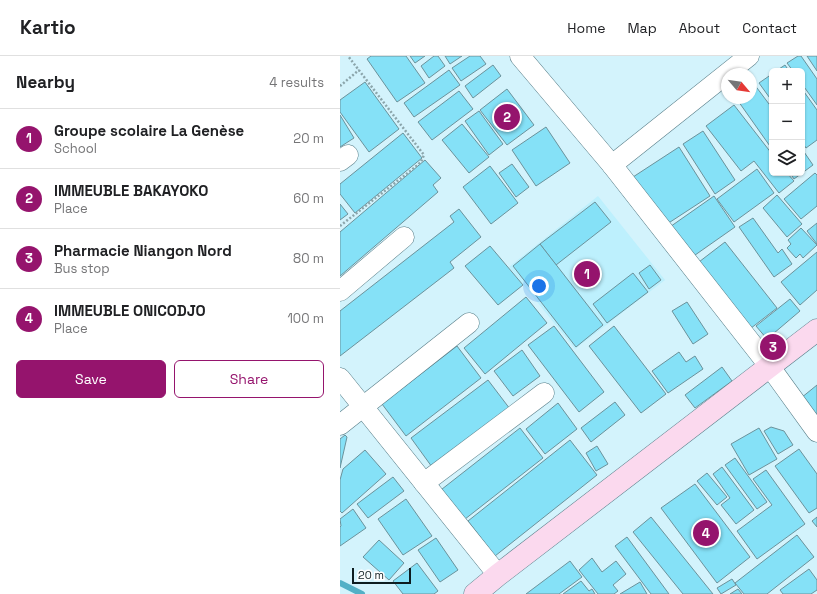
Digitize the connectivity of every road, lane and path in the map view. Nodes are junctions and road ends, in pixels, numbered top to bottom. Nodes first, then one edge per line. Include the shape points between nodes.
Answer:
1 (348, 56) edge
2 (520, 56) edge
3 (750, 56) edge
4 (359, 70) junction
5 (340, 86) edge
6 (612, 165) junction
7 (340, 226) edge
8 (404, 237) dead end
9 (340, 291) edge
10 (469, 323) dead end
11 (817, 330) edge
12 (770, 367) junction
13 (340, 378) edge
14 (544, 393) dead end
15 (364, 407) junction
16 (340, 425) edge
17 (817, 432) edge
18 (424, 483) junction
19 (498, 575) junction
20 (475, 594) edge

1 - 4 path
2 - 6 street
3 - 6 street
4 - 5 path
4 - 7 path via 424,155 414,168
6 - 12 street
8 - 9 street
10 - 15 street
11 - 12 street
12 - 17 street
12 - 19 street
13 - 15 street
14 - 18 street
15 - 16 street
15 - 18 street
18 - 19 street
19 - 20 street

